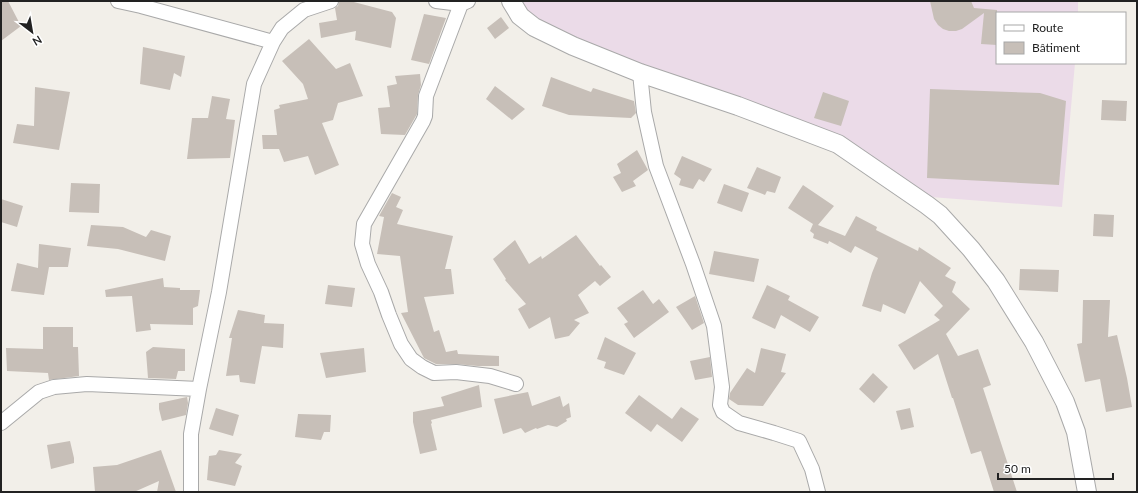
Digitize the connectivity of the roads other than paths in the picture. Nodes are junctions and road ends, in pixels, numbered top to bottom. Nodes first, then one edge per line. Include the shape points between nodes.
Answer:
1 (118, 1) edge
2 (331, 1) edge
3 (436, 1) edge
4 (511, 1) edge
5 (465, 3) edge
6 (273, 42) junction
7 (640, 73) junction
8 (516, 384) dead end
9 (199, 389) junction
10 (1, 423) edge
11 (191, 492) edge
12 (818, 492) edge
13 (1087, 492) edge

1 - 6 street
2 - 6 street via 304,10 282,28
3 - 5 street
4 - 7 street via 520,16 534,28
5 - 8 street via 426,96 423,121 364,224 362,244 401,344 411,359 434,373 456,372 490,376
6 - 9 street via 254,84 219,292
7 - 12 street via 644,112 656,166 714,326 722,387 720,405 723,412 739,424 799,441 812,469
7 - 13 street via 738,106 838,144 940,215 996,281 1034,342 1065,402 1076,432
9 - 10 street via 87,384 54,387 39,392
9 - 11 street via 191,434

